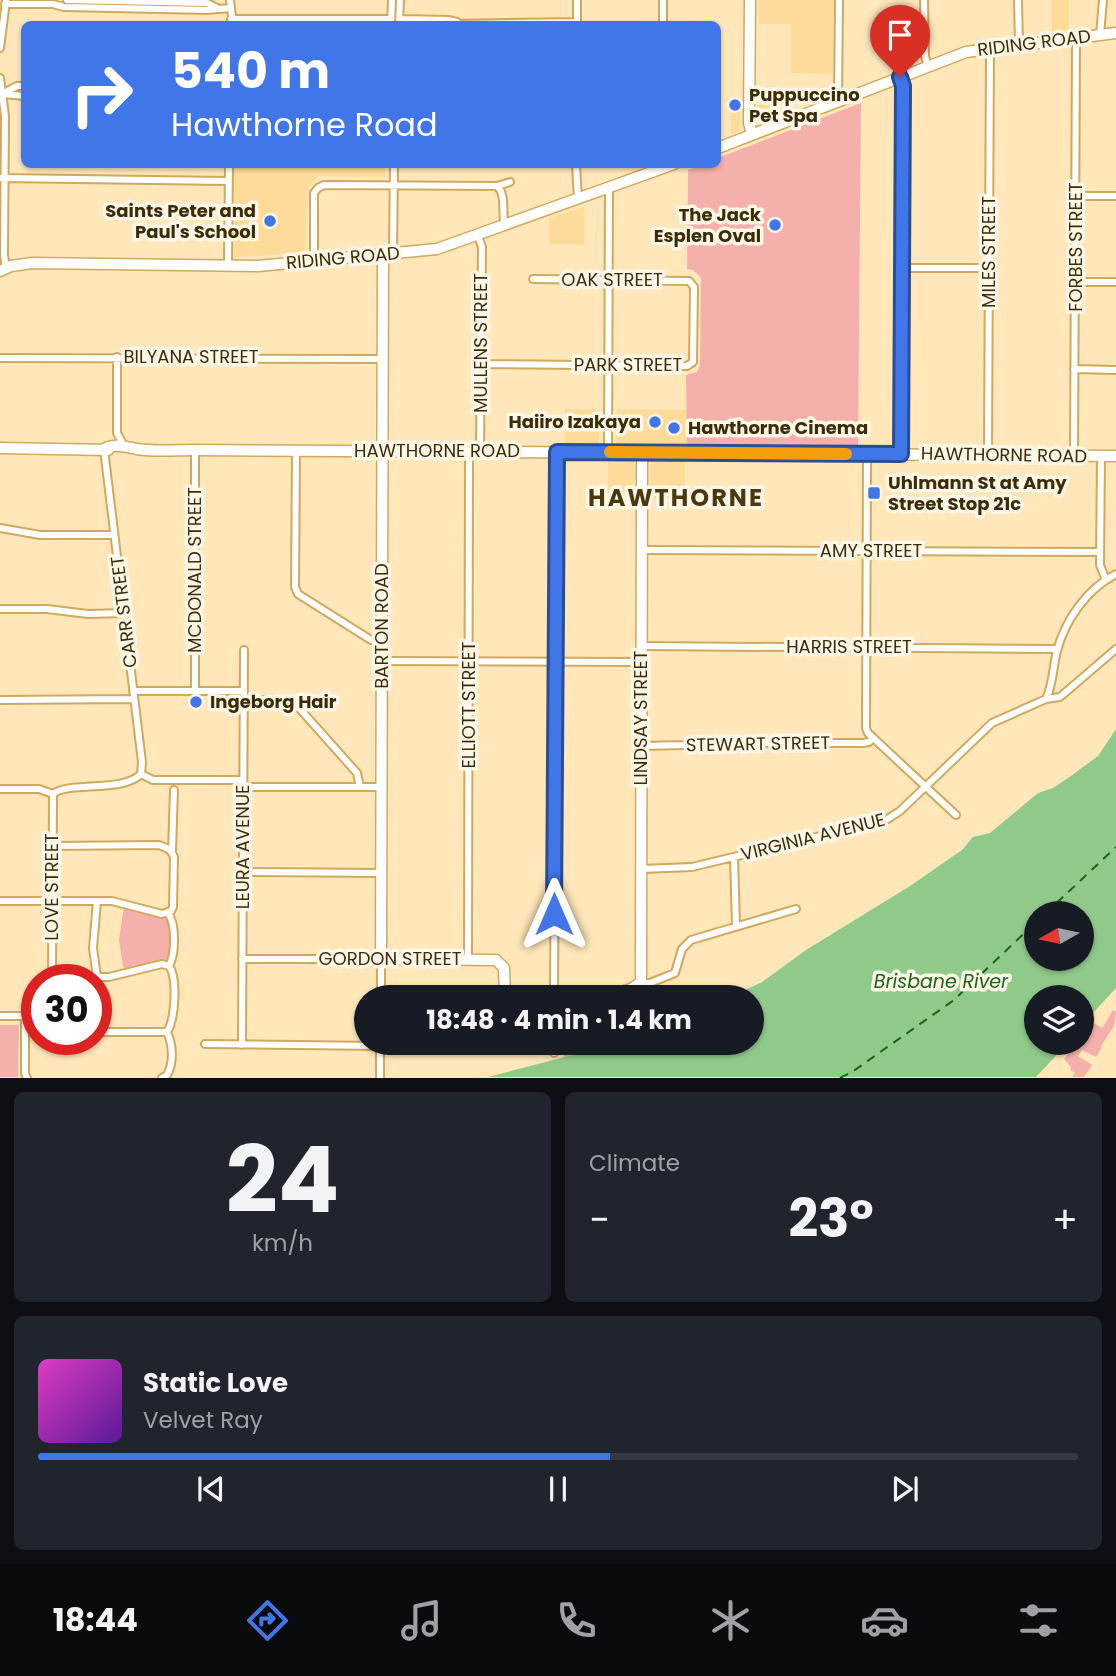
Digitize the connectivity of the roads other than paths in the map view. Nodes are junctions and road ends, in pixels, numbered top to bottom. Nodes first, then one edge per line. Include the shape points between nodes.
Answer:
1 (64, 0) edge
2 (392, 0) edge
3 (400, 0) edge
4 (577, 0) edge
5 (663, 0) edge
6 (750, 0) edge
7 (839, 0) edge
8 (924, 0) edge
9 (1018, 0) edge
10 (1103, 0) edge
11 (6, 2) edge
12 (53, 4) junction
13 (230, 4) edge
14 (217, 8) junction
15 (391, 21) edge
16 (399, 21) edge
17 (424, 21) edge
18 (450, 21) edge
19 (577, 21) edge
20 (663, 21) edge
21 (1, 28) edge
22 (1116, 33) edge
23 (1100, 35) junction
24 (1076, 38) junction
25 (1018, 45) junction
26 (0, 48) edge
27 (990, 48) junction
28 (928, 67) junction
29 (900, 77) junction
30 (0, 78) edge
31 (21, 86) edge
32 (1, 95) edge
33 (21, 96) edge
34 (838, 101) junction
35 (2, 117) edge
36 (752, 134) junction
37 (721, 147) edge
38 (229, 168) edge
39 (394, 168) edge
40 (576, 168) edge
41 (662, 168) edge
42 (2, 169) edge
43 (2, 178) edge
44 (228, 181) junction
45 (510, 182) dead end
46 (394, 185) junction
47 (497, 186) junction
48 (609, 188) junction
49 (1076, 196) junction
50 (1116, 196) edge
51 (578, 200) junction
52 (505, 226) junction
53 (478, 236) junction
54 (388, 254) junction
55 (314, 261) junction
56 (228, 265) junction
57 (903, 268) junction
58 (989, 268) junction
59 (3, 270) edge
60 (533, 279) dead end
61 (609, 279) junction
62 (1076, 282) junction
63 (1116, 282) edge
64 (691, 283) joint
65 (117, 357) junction
66 (0, 358) edge
67 (383, 359) junction
68 (481, 365) junction
69 (609, 366) junction
70 (1074, 369) junction
71 (1116, 370) edge
72 (124, 446) junction
73 (0, 448) edge
74 (104, 449) junction
75 (136, 449) junction
76 (195, 450) junction
77 (296, 450) junction
78 (383, 451) junction
79 (475, 451) junction
80 (557, 452) junction
81 (608, 452) junction
82 (642, 453) junction
83 (867, 454) junction
84 (901, 454) junction
85 (988, 455) junction
86 (1074, 456) junction
87 (1101, 456) junction
88 (1116, 456) edge
89 (0, 528) edge
90 (114, 535) junction
91 (642, 550) junction
92 (867, 551) junction
93 (1100, 552) junction
94 (1116, 574) edge
95 (1106, 580) junction
96 (0, 608) edge
97 (124, 613) junction
98 (383, 642) junction
99 (641, 646) junction
100 (867, 647) junction
101 (1057, 649) junction
102 (1116, 649) edge
103 (244, 650) dead end
104 (382, 661) junction
105 (469, 661) junction
106 (555, 662) junction
107 (641, 662) junction
108 (195, 690) junction
109 (133, 691) junction
110 (244, 691) junction
111 (134, 699) junction
112 (1046, 699) junction
113 (0, 700) edge
114 (244, 700) junction
115 (873, 738) junction
116 (641, 746) junction
117 (141, 774) junction
118 (243, 783) junction
119 (360, 787) junction
120 (382, 787) junction
121 (926, 787) junction
122 (0, 789) edge
123 (174, 790) dead end
124 (53, 794) junction
125 (956, 815) dead end
126 (52, 846) junction
127 (172, 851) junction
128 (734, 857) junction
129 (641, 869) junction
130 (243, 872) junction
131 (382, 873) junction
132 (0, 901) edge
133 (52, 901) junction
134 (97, 901) junction
135 (796, 909) dead end
136 (168, 913) junction
137 (736, 926) junction
138 (242, 959) junction
139 (381, 959) junction
140 (468, 959) junction
141 (52, 964) edge
142 (95, 964) edge
143 (169, 966) junction
144 (112, 976) edge
145 (640, 983) junction
146 (381, 985) edge
147 (505, 985) edge
148 (554, 985) edge
149 (637, 985) edge
150 (0, 1016) edge
151 (21, 1016) edge
152 (112, 1032) edge
153 (167, 1032) junction
154 (205, 1044) dead end
155 (354, 1044) edge
156 (242, 1045) junction
157 (25, 1055) edge
158 (380, 1055) edge
159 (27, 1077) edge
160 (162, 1077) edge
161 (380, 1077) edge

1 - 12 street
1 - 14 street via 207,3
2 - 15 street
3 - 16 street
4 - 19 street
5 - 20 street
6 - 36 street
7 - 34 street
8 - 28 street
9 - 25 street
10 - 23 street
11 - 12 street
11 - 21 street
12 - 14 street
13 - 14 street
17 - 18 street
21 - 26 street
22 - 23 street, RIDING ROAD
23 - 24 street, RIDING ROAD
24 - 25 street, RIDING ROAD
24 - 49 street, FORBES STREET
25 - 27 street, RIDING ROAD
27 - 28 street, RIDING ROAD
27 - 58 street, MILES STREET
28 - 29 street, RIDING ROAD
29 - 34 street, RIDING ROAD
29 - 57 street
30 - 32 street
31 - 32 street
32 - 33 street
32 - 35 street
34 - 36 street, RIDING ROAD
35 - 42 street
36 - 37 street, RIDING ROAD
38 - 44 street
39 - 46 street
40 - 51 street
41 - 48 street, RIDING ROAD
42 - 43 street
43 - 44 street
43 - 59 street
44 - 56 street
45 - 47 street
46 - 47 street
46 - 54 street
46 - 55 street via 318,188 314,193
47 - 52 street via 502,193
48 - 51 street, RIDING ROAD
48 - 61 street
49 - 50 street
49 - 62 street, FORBES STREET
51 - 52 street, RIDING ROAD
52 - 53 street, RIDING ROAD
53 - 54 street, RIDING ROAD via 437,250
53 - 68 street, MULLENS STREET via 482,247
54 - 55 street, RIDING ROAD
54 - 67 street, BARTON ROAD
55 - 56 street, RIDING ROAD
56 - 59 street, RIDING ROAD via 32,263
57 - 58 street
57 - 84 street
58 - 85 street, MILES STREET
60 - 61 street, OAK STREET
61 - 64 street, OAK STREET
61 - 69 street
62 - 63 street
62 - 70 street, FORBES STREET
64 - 69 street, PARK STREET via 692,364
65 - 66 street, BILYANA STREET
65 - 67 street, BILYANA STREET
65 - 72 street via 118,435
67 - 78 street, BARTON ROAD
68 - 69 street, PARK STREET
68 - 79 street, MULLENS STREET
69 - 81 street
70 - 71 street
70 - 86 street, FORBES STREET
72 - 74 street, HAWTHORNE ROAD
72 - 75 street, HAWTHORNE ROAD
73 - 74 street, HAWTHORNE ROAD
74 - 75 street, HAWTHORNE ROAD
74 - 90 street, CARR STREET
75 - 76 street, HAWTHORNE ROAD
76 - 77 street, HAWTHORNE ROAD
76 - 108 street, MCDONALD STREET
77 - 78 street, HAWTHORNE ROAD
77 - 98 street via 298,594 371,640
78 - 79 street, HAWTHORNE ROAD
78 - 98 street, BARTON ROAD
79 - 80 street, HAWTHORNE ROAD
79 - 105 street, ELLIOTT STREET
80 - 81 street, HAWTHORNE ROAD
80 - 106 street
81 - 82 street, HAWTHORNE ROAD
82 - 83 street, HAWTHORNE ROAD
82 - 91 street, LINDSAY STREET
83 - 84 street, HAWTHORNE ROAD
83 - 92 street
84 - 85 street, HAWTHORNE ROAD
85 - 86 street, HAWTHORNE ROAD
86 - 87 street, HAWTHORNE ROAD
87 - 88 street, HAWTHORNE ROAD
87 - 93 street
89 - 90 street via 40,535
90 - 97 street, CARR STREET
91 - 92 street, AMY STREET
91 - 99 street, LINDSAY STREET
92 - 93 street, AMY STREET
92 - 100 street
93 - 95 street
94 - 95 street
95 - 101 street via 1082,601
96 - 97 street
97 - 109 street, CARR STREET
98 - 104 street, BARTON ROAD
99 - 100 street, HARRIS STREET
99 - 107 street, LINDSAY STREET
100 - 101 street, HARRIS STREET
100 - 115 street via 866,728
101 - 112 street
102 - 112 street, VIRGINIA AVENUE via 1060,697
103 - 110 street, LEURA AVENUE
104 - 105 street
104 - 120 street, BARTON ROAD
105 - 106 street
105 - 140 street, ELLIOTT STREET
106 - 107 street
106 - 148 street
107 - 116 street, LINDSAY STREET
108 - 109 street
108 - 110 street
109 - 111 street, CARR STREET
110 - 114 street, LEURA AVENUE
111 - 113 street
111 - 117 street, CARR STREET
112 - 121 street, VIRGINIA AVENUE via 992,723
114 - 118 street, LEURA AVENUE
114 - 119 street via 292,700 357,773
115 - 116 street, STEWART STREET via 863,743
115 - 121 street
116 - 129 street, LINDSAY STREET
117 - 118 street via 153,780
117 - 124 street via 127,782
118 - 119 street
118 - 130 street, LEURA AVENUE
119 - 120 street
120 - 131 street, BARTON ROAD
121 - 125 street
121 - 128 street, VIRGINIA AVENUE via 886,820
122 - 124 street via 39,789
123 - 127 street
124 - 126 street, LOVE STREET
126 - 127 street via 159,845
126 - 133 street, LOVE STREET
127 - 136 street via 173,907
128 - 129 street, VIRGINIA AVENUE via 684,869
128 - 137 street
129 - 145 street, LINDSAY STREET
130 - 131 street
130 - 138 street, LEURA AVENUE
131 - 139 street, BARTON ROAD
132 - 133 street
133 - 134 street
133 - 141 street, LOVE STREET
134 - 136 street
134 - 142 street
135 - 137 street
136 - 143 street via 172,922
137 - 145 street via 691,940 682,949 675,973
138 - 139 street, GORDON STREET
138 - 156 street, LEURA AVENUE
139 - 140 street, GORDON STREET
139 - 146 street, BARTON ROAD
140 - 147 street, GORDON STREET via 502,964
143 - 144 street
143 - 153 street via 174,976 173,1021
145 - 149 street
150 - 151 street
152 - 153 street
153 - 160 street via 172,1064
154 - 156 street
155 - 156 street
157 - 159 street
158 - 161 street

